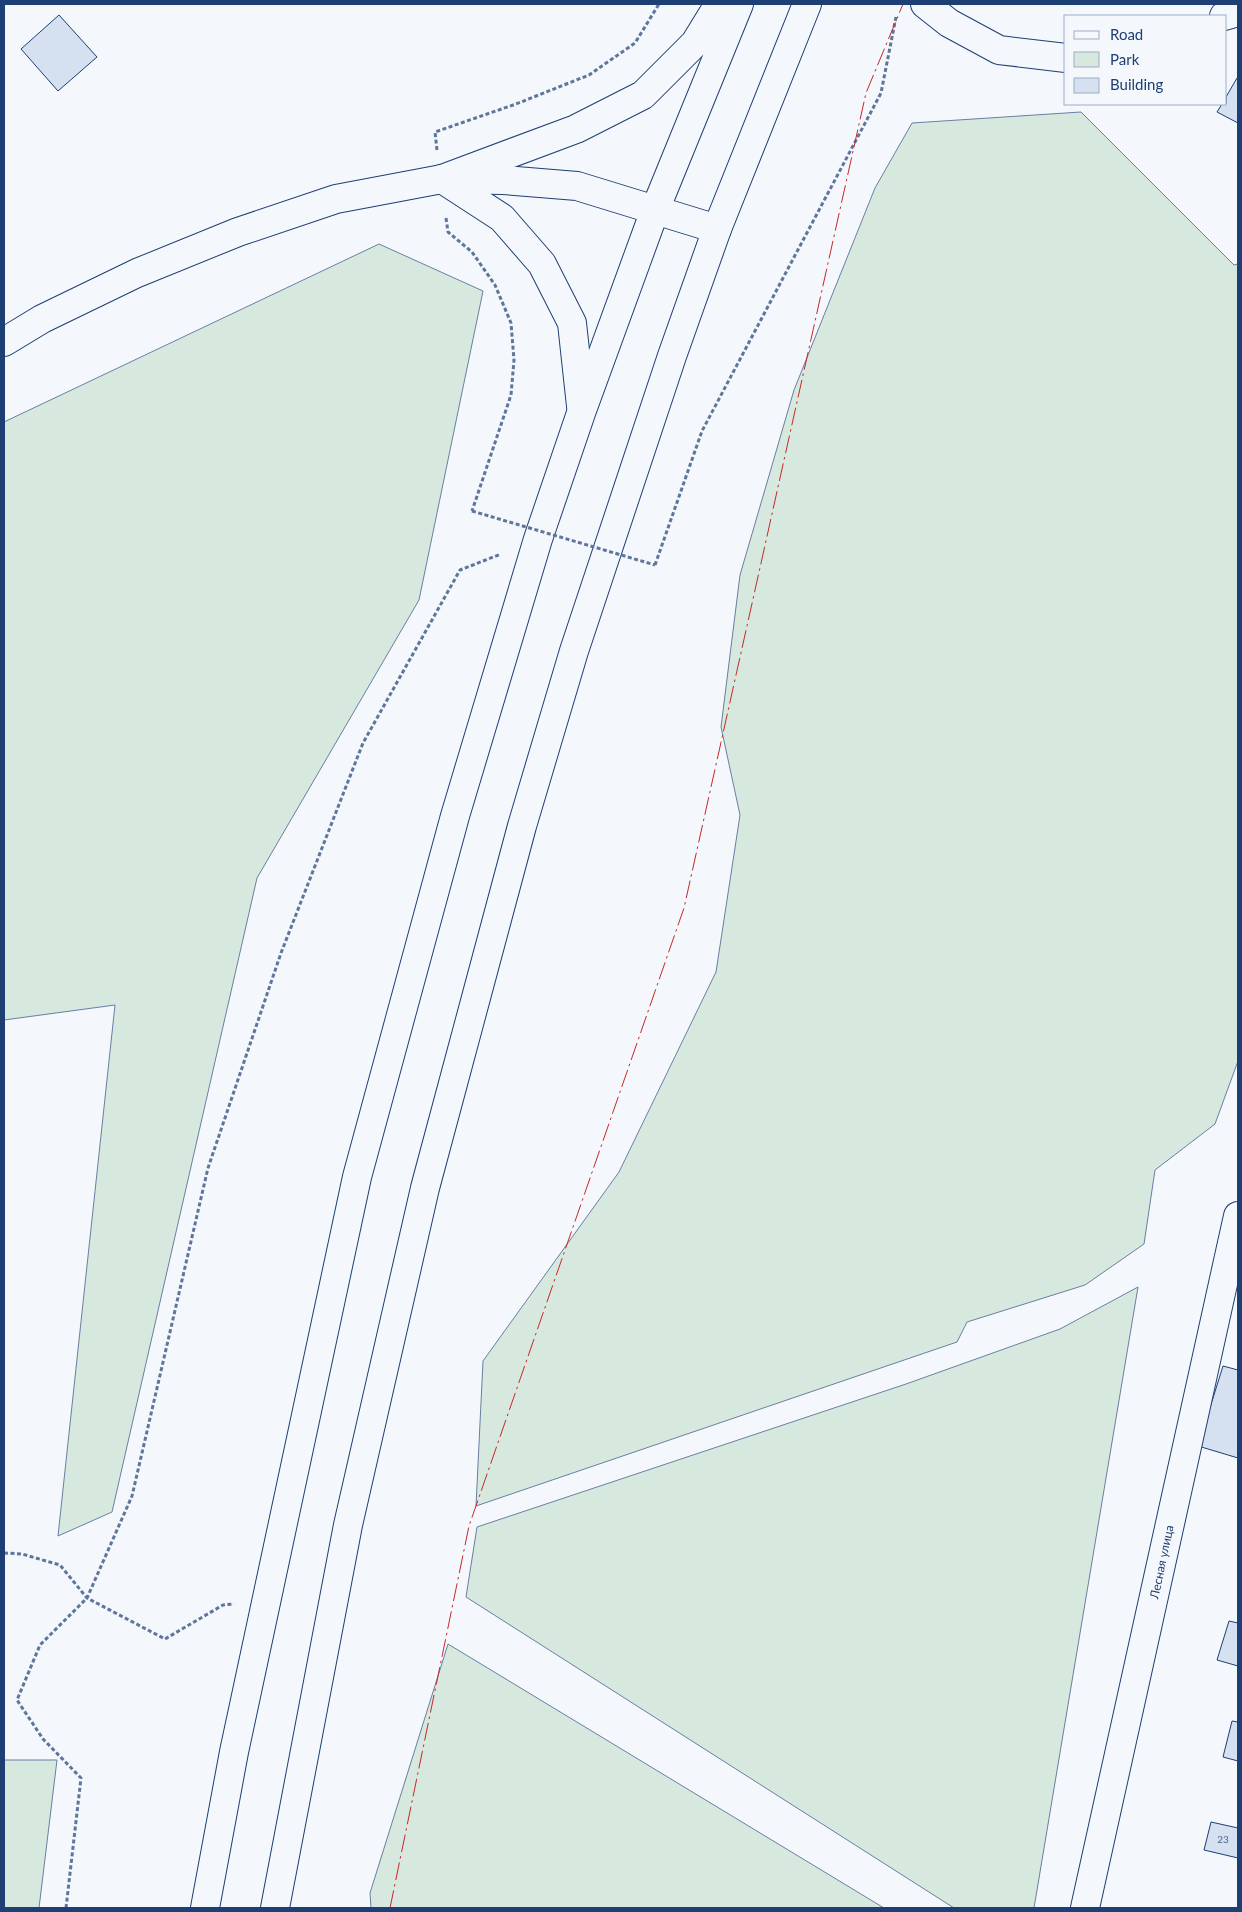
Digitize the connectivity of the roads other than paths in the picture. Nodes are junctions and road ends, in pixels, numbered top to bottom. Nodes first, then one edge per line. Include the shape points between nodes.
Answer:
1 (719, 4) edge
2 (739, 4) edge
3 (807, 4) edge
4 (925, 4) edge
5 (1064, 58) edge
6 (442, 179) junction
7 (655, 210) junction
8 (717, 230) junction
9 (4, 342) edge
10 (581, 412) junction
11 (1238, 1216) edge
12 (205, 1908) edge
13 (275, 1908) edge
14 (1085, 1908) edge

1 - 6 main road via 695,43 643,95 576,129
2 - 7 main road
3 - 8 main road
4 - 5 main road via 949,23 999,50
6 - 7 main road via 577,186
6 - 9 main road via 336,199 238,232 138,273 42,319
6 - 10 main road via 502,218 542,264 572,324
7 - 8 main road
7 - 10 main road
8 - 13 main road via 574,652 522,826 425,1188 348,1525
10 - 12 main road via 538,539 455,816 357,1177 234,1752
11 - 14 main road, Лесная улица

